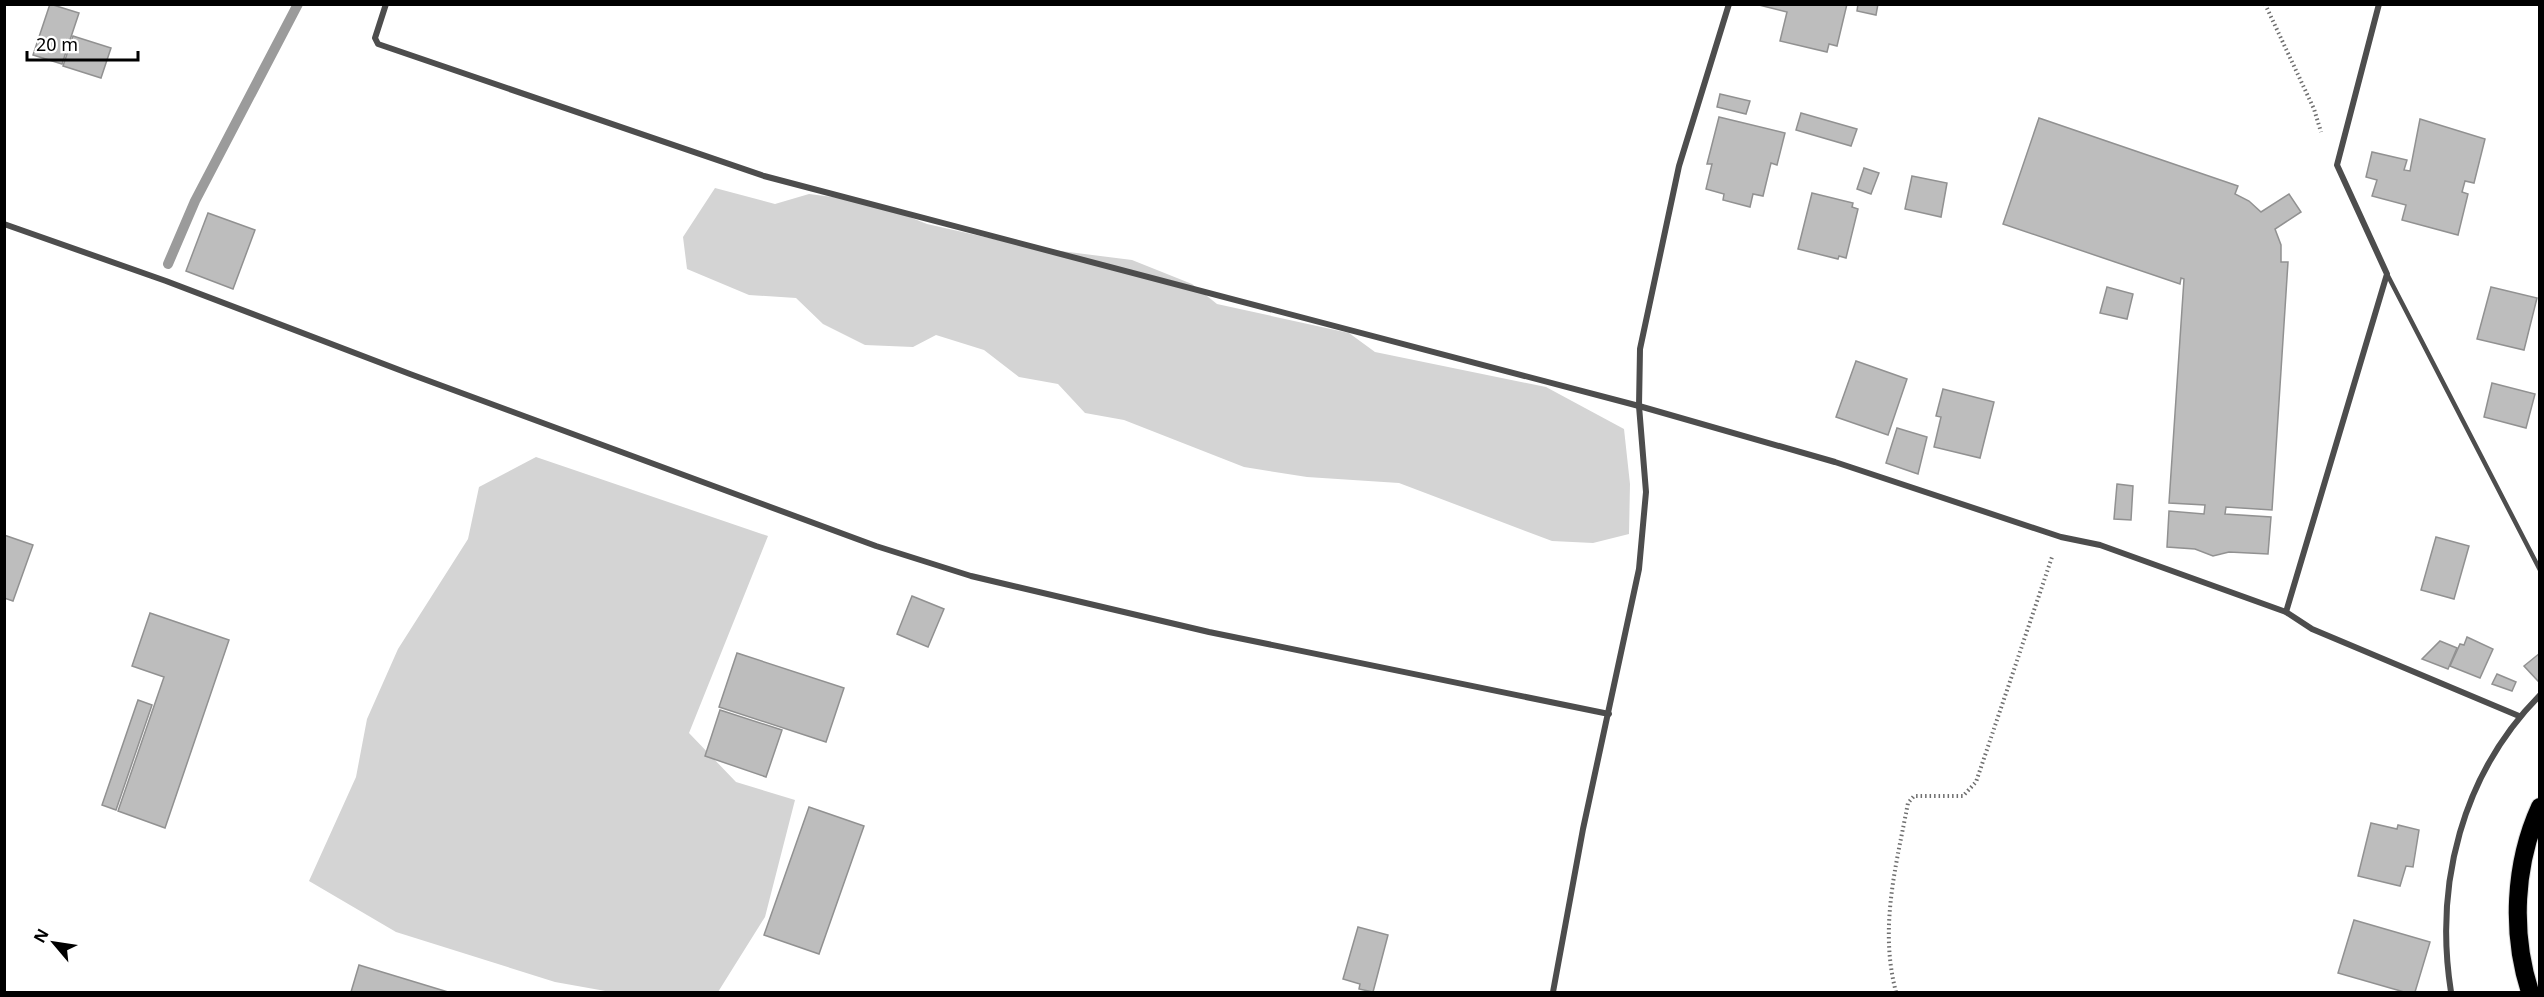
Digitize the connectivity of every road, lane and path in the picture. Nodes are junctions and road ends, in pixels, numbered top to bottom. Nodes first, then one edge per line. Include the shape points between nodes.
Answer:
1 (386, 4) edge
2 (1729, 4) edge
3 (2265, 4) edge
4 (2379, 4) edge
5 (2337, 165) junction
6 (4, 224) edge
7 (2387, 274) junction
8 (1639, 406) junction
9 (2061, 537) junction
10 (2540, 570) edge
11 (2286, 612) junction
12 (2540, 695) edge
13 (1609, 714) junction
14 (2519, 716) junction
15 (2540, 807) edge
16 (1553, 993) edge
17 (1896, 993) edge
18 (2451, 993) edge
19 (2530, 993) edge

1 - 8 street via 375,38 378,44 764,176
2 - 8 street via 1679,166 1652,285 1640,349
3 - 5 path
4 - 5 street
5 - 7 street
6 - 13 street via 876,546 971,576 1209,632
7 - 10 lane
7 - 11 street
8 - 9 street via 1835,462
8 - 13 street via 1646,492 1639,569
9 - 11 street via 2100,545
9 - 17 path via 2041,585 1976,782 1963,796 1914,796 1908,802 1887,910 1890,970
11 - 14 street via 2312,629
12 - 14 street
13 - 16 street
14 - 18 street via 2485,767 2463,818 2450,868 2444,921
15 - 19 highway via 2523,857 2518,896 2519,937

